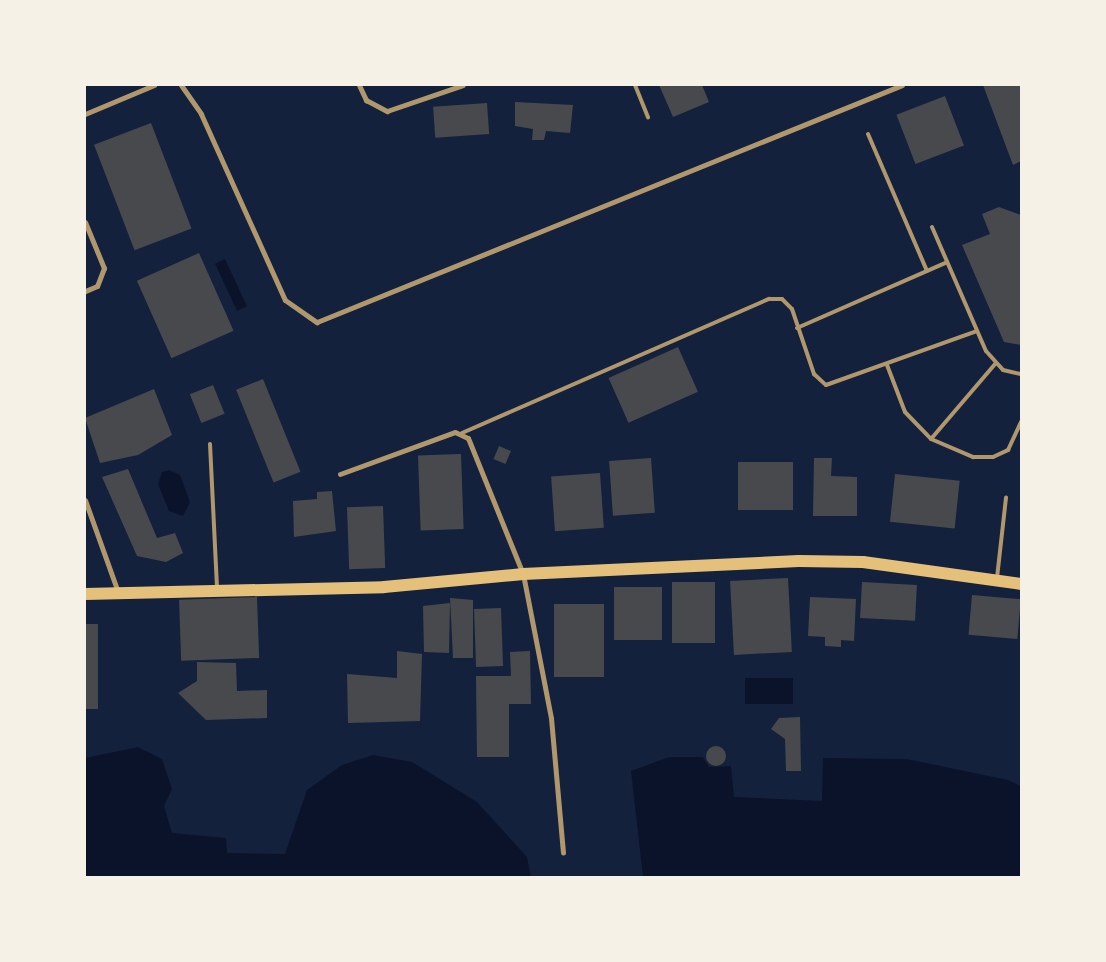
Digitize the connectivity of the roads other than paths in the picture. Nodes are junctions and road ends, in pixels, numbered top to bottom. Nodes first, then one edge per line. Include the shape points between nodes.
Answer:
1 (154, 85) edge
2 (181, 85) edge
3 (359, 85) edge
4 (463, 85) edge
5 (635, 85) edge
6 (902, 85) edge
7 (85, 114) edge
8 (648, 117) dead end
9 (868, 134) dead end
10 (85, 222) edge
11 (932, 227) dead end
12 (947, 262) junction
13 (926, 271) junction
14 (85, 292) edge
15 (797, 328) junction
16 (977, 331) junction
17 (995, 364) junction
18 (887, 366) junction
19 (1021, 374) edge
20 (1021, 422) edge
21 (462, 433) junction
22 (931, 439) junction
23 (210, 444) dead end
24 (340, 474) dead end
25 (1006, 498) dead end
26 (85, 500) edge
27 (523, 574) junction
28 (997, 580) junction
29 (1021, 584) edge
30 (217, 591) junction
31 (118, 593) junction
32 (85, 594) edge
33 (563, 852) dead end

1 - 7 street
2 - 6 street via 201,114 285,300 317,322
3 - 4 street via 366,100 387,111
5 - 8 lane
9 - 13 lane
10 - 14 street via 104,268 97,286
11 - 12 lane
12 - 13 lane
12 - 16 lane
13 - 15 lane
15 - 18 lane via 814,374 826,385
15 - 21 lane via 792,309 782,300 769,300
16 - 17 lane
16 - 18 lane
17 - 19 lane
17 - 22 lane
18 - 22 lane via 905,412
20 - 22 lane via 1008,450 993,457 973,457
21 - 24 street
21 - 27 street via 478,458
23 - 30 lane
25 - 28 lane
26 - 31 street
27 - 28 main road via 729,563 863,562
27 - 30 main road via 384,587
27 - 33 street via 551,718
28 - 29 main road
30 - 31 main road
31 - 32 main road

